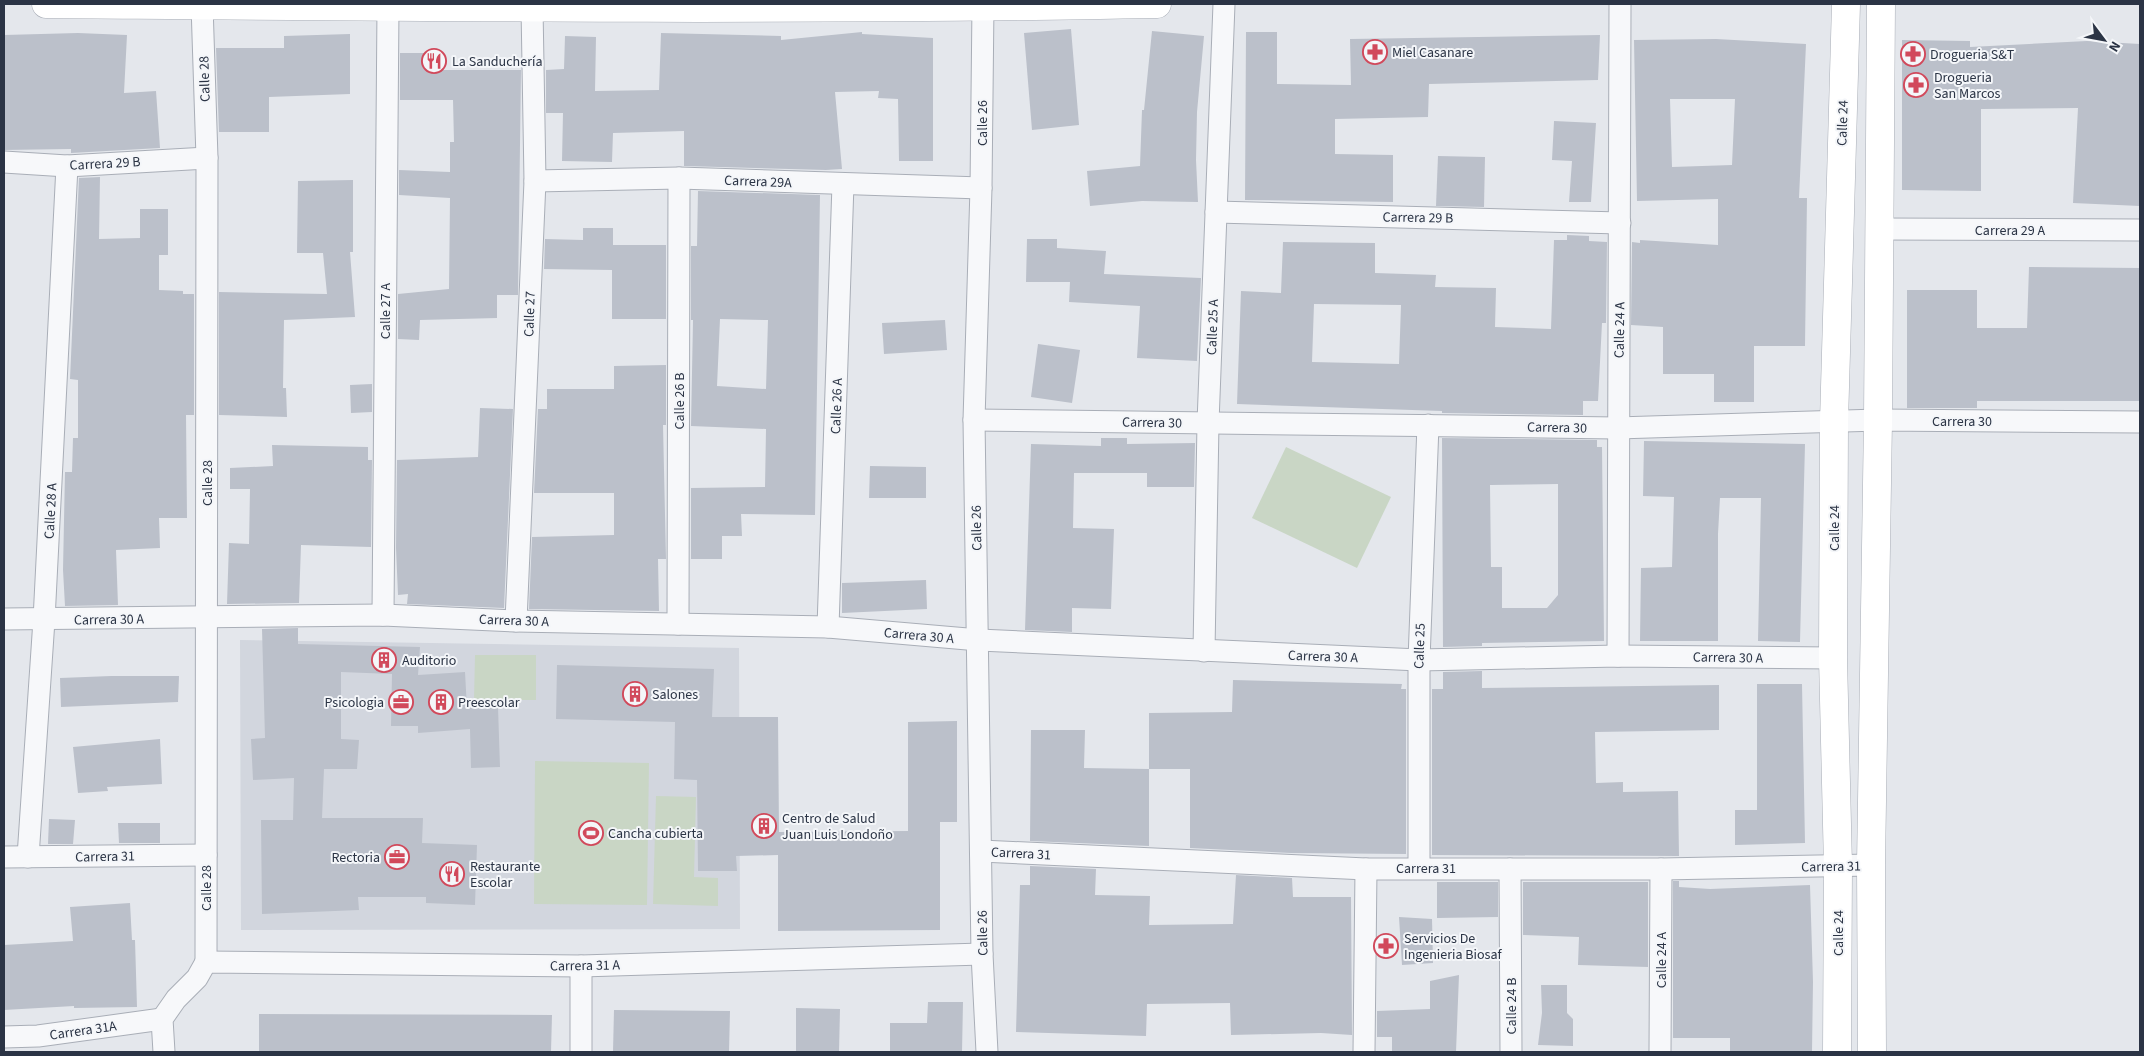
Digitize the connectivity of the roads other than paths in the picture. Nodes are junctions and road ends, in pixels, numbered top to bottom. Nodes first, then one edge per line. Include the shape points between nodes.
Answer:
1 (46, 4) edge
2 (1157, 4) edge
3 (1224, 4) edge
4 (1620, 4) edge
5 (1846, 4) edge
6 (1881, 4) edge
7 (202, 5) junction
8 (1038, 5) edge
9 (983, 6) edge
10 (388, 7) junction
11 (532, 7) junction
12 (207, 158) junction
13 (4, 162) edge
14 (67, 166) junction
15 (679, 178) junction
16 (534, 181) junction
17 (843, 184) junction
18 (982, 188) junction
19 (1216, 212) junction
20 (1620, 223) junction
21 (1879, 229) junction
22 (2140, 230) edge
23 (974, 420) junction
24 (1878, 420) junction
25 (1834, 422) junction
26 (2140, 422) edge
27 (1208, 423) junction
28 (1428, 425) junction
29 (1617, 428) junction
30 (383, 615) junction
31 (208, 618) junction
32 (4, 619) edge
33 (44, 620) junction
34 (516, 621) junction
35 (678, 624) junction
36 (828, 627) junction
37 (979, 640) junction
38 (1204, 651) junction
39 (1618, 656) junction
40 (1833, 658) junction
41 (1418, 660) junction
42 (981, 851) junction
43 (206, 855) junction
44 (28, 856) junction
45 (4, 857) edge
46 (1871, 865) junction
47 (1838, 866) junction
48 (1419, 867) junction
49 (1661, 868) junction
50 (1366, 869) junction
51 (1510, 869) junction
52 (982, 954) junction
53 (581, 966) junction
54 (202, 970) junction
55 (162, 1019) junction
56 (4, 1038) edge
57 (164, 1052) edge
58 (581, 1052) edge
59 (987, 1052) edge
60 (1364, 1052) edge
61 (1511, 1052) edge
62 (1660, 1052) edge
63 (1837, 1052) edge
64 (1872, 1052) edge

1 - 7 street
2 - 8 street
3 - 19 street, Calle 25 A
4 - 20 street, Calle 24 A
5 - 25 street, Calle 24
6 - 21 street
7 - 10 street
7 - 12 street, Calle 28
8 - 9 street
9 - 11 street
9 - 18 street, Calle 26
10 - 11 street
10 - 30 street, Calle 27 A
11 - 16 street, Calle 27
12 - 14 street, Carrera 29 B
12 - 31 street, Calle 28
13 - 14 street, Carrera 29 B
14 - 33 street, Calle 28 A
15 - 16 street, Carrera 29A
15 - 17 street, Carrera 29A
15 - 35 street, Calle 26 B
16 - 34 street, Calle 27
17 - 18 street, Carrera 29A
17 - 36 street, Calle 26 A
18 - 23 street, Calle 26
19 - 20 street, Carrera 29 B
19 - 27 street, Calle 25 A
20 - 29 street, Calle 24 A
21 - 22 street, Carrera 29 A
21 - 24 street
23 - 27 street, Carrera 30
23 - 37 street, Calle 26
24 - 25 street, Carrera 30
24 - 26 street, Carrera 30
24 - 46 street
25 - 29 street, Carrera 30
25 - 40 street, Calle 24
27 - 28 street, Carrera 30
27 - 38 street, Calle 25 A
28 - 29 street, Carrera 30
28 - 41 street, Calle 25
29 - 39 street, Calle 24 A
30 - 31 street, Carrera 30 A
30 - 34 street, Carrera 30 A
31 - 33 street, Carrera 30 A
31 - 43 street, Calle 28
32 - 33 street, Carrera 30 A
33 - 44 street, Calle 28 A
34 - 35 street, Carrera 30 A
35 - 36 street, Carrera 30 A
36 - 37 street, Carrera 30 A
37 - 38 street, Carrera 30 A
37 - 42 street, Calle 26
38 - 41 street, Carrera 30 A
39 - 40 street, Carrera 30 A
39 - 41 street, Carrera 30 A
40 - 47 street, Calle 24
41 - 48 street, Calle 25
42 - 50 street, Carrera 31
42 - 52 street, Calle 26
43 - 44 street, Carrera 31
43 - 54 street, Calle 28
44 - 45 street, Carrera 31
46 - 47 street, Carrera 31
46 - 64 street
47 - 49 street, Carrera 31
47 - 63 street, Calle 24
48 - 50 street, Carrera 31
48 - 51 street, Carrera 31
49 - 51 street, Carrera 31
49 - 62 street, Calle 24 A
50 - 60 street
51 - 61 street, Calle 24 B
52 - 53 street, Carrera 31 A
52 - 59 street, Calle 26
53 - 54 street, Carrera 31 A
53 - 58 street
54 - 55 street
55 - 56 street, Carrera 31A
55 - 57 street

